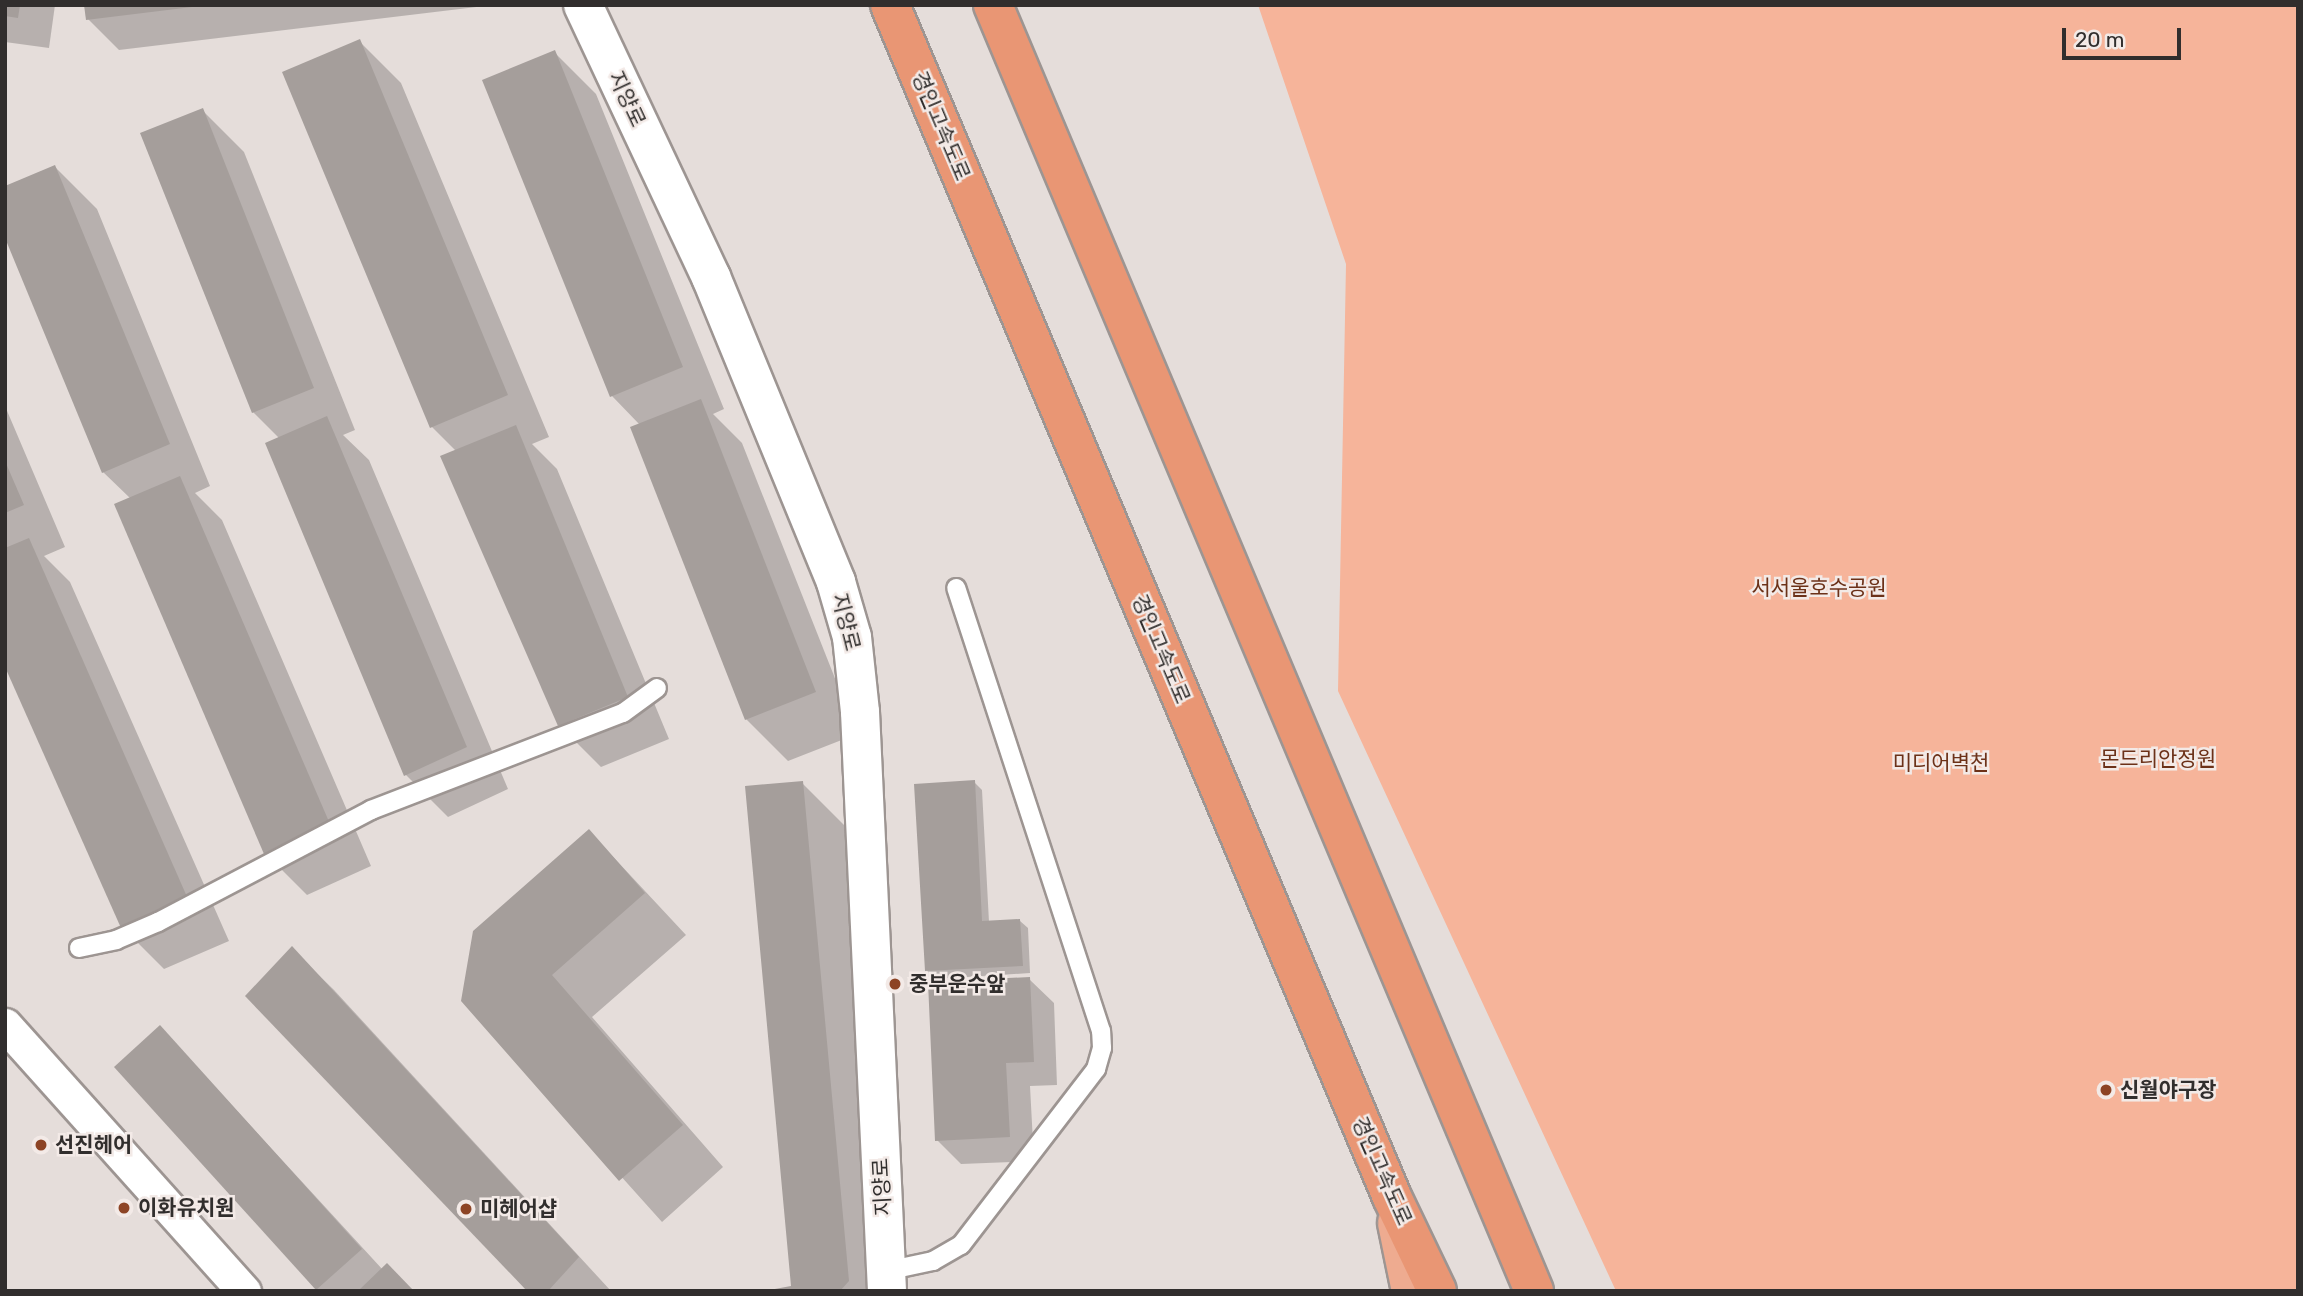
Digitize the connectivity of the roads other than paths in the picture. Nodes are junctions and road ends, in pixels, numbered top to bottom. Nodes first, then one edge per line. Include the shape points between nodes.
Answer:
1 (583, 5) edge
2 (890, 5) edge
3 (993, 5) edge
4 (956, 588) dead end
5 (657, 688) dead end
6 (79, 947) dead end
7 (5, 1025) edge
8 (1392, 1197) junction
9 (886, 1281) edge
10 (244, 1291) edge
11 (1411, 1291) edge
12 (1437, 1291) edge
13 (1534, 1291) edge

1 - 9 street, 지양로 via 711,277 836,582 852,637 860,712
2 - 8 highway, 경인고속도로
3 - 13 highway
4 - 9 lane via 1101,1031 1102,1048 1096,1069 961,1245
5 - 6 lane via 623,713 371,810 158,922 116,940
7 - 10 street
8 - 11 highway
8 - 12 highway, 경인고속도로

